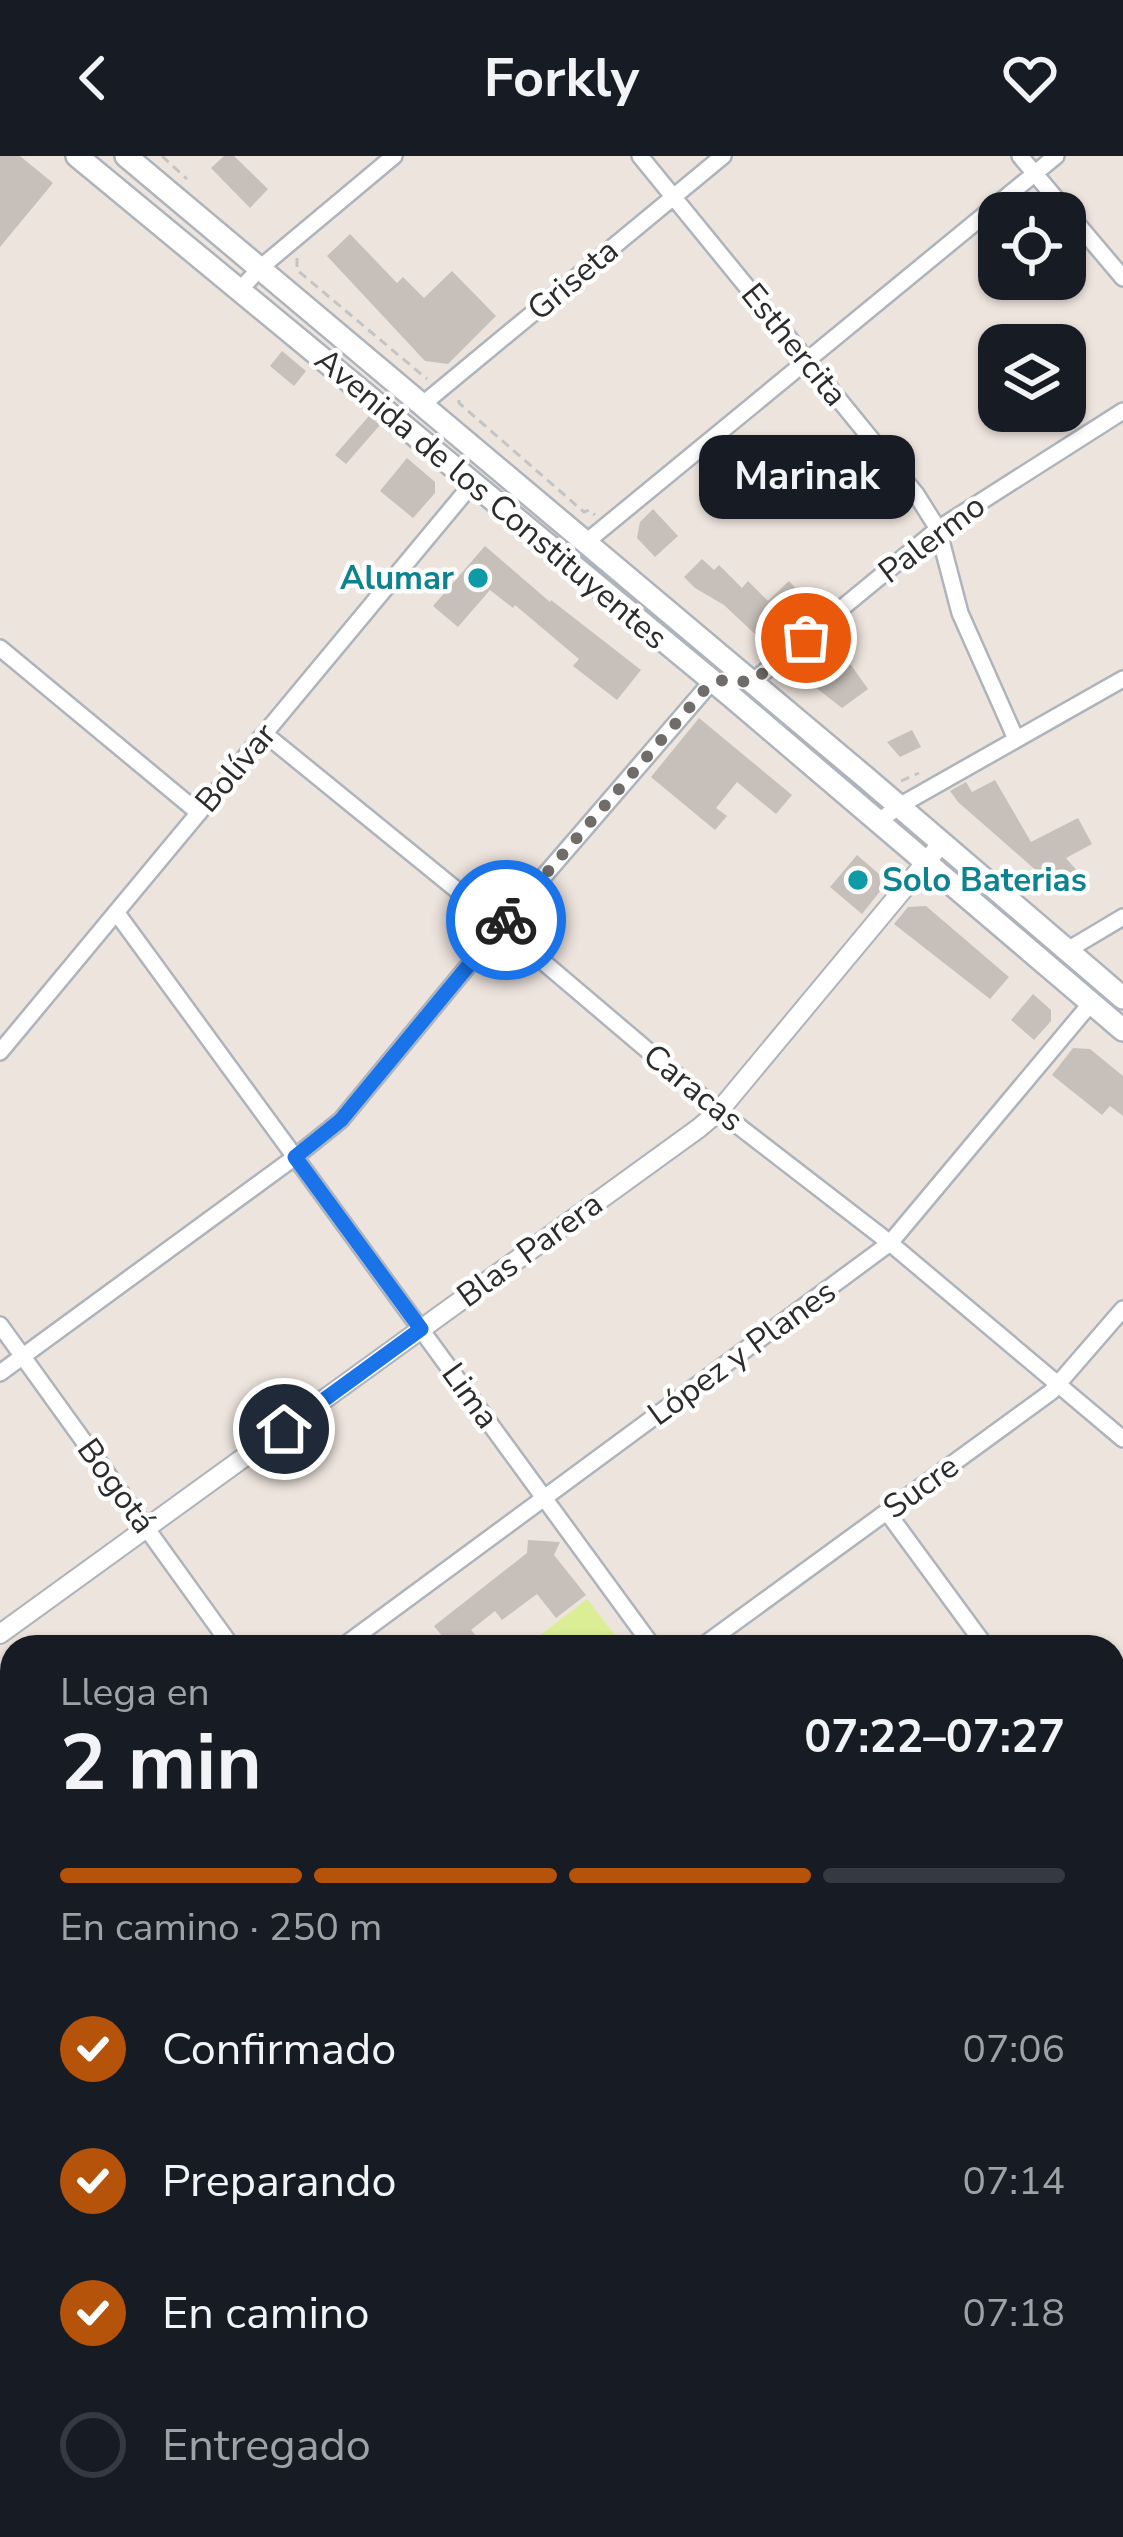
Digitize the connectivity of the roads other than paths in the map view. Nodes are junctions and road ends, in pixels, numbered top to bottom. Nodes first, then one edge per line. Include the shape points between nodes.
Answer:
1 (77, 156) edge
2 (126, 156) edge
3 (394, 156) edge
4 (640, 156) edge
5 (723, 156) edge
6 (1020, 156) edge
7 (1056, 156) edge
8 (1034, 174) junction
9 (674, 196) junction
10 (260, 268) junction
11 (1123, 278) edge
12 (239, 291) junction
13 (807, 362) junction
14 (423, 404) junction
15 (1123, 411) edge
16 (472, 484) junction
17 (938, 529) junction
18 (585, 543) junction
19 (0, 648) edge
20 (1123, 680) edge
21 (713, 682) junction
22 (752, 682) junction
23 (265, 734) junction
24 (1016, 739) junction
25 (898, 806) junction
26 (199, 813) junction
27 (878, 822) junction
28 (940, 844) junction
29 (925, 862) junction
30 (116, 912) junction
31 (1123, 917) edge
32 (501, 926) junction
33 (1066, 951) junction
34 (1123, 998) edge
35 (1091, 1003) junction
36 (1123, 1030) edge
37 (0, 1052) edge
38 (719, 1111) junction
39 (295, 1157) junction
40 (890, 1243) junction
41 (1123, 1309) edge
42 (0, 1325) edge
43 (421, 1329) junction
44 (22, 1356) junction
45 (0, 1372) edge
46 (1059, 1385) junction
47 (1123, 1439) edge
48 (545, 1499) junction
49 (887, 1512) junction
50 (146, 1528) junction
51 (0, 1634) edge
52 (223, 1635) edge
53 (358, 1635) edge
54 (644, 1635) edge
55 (718, 1635) edge
56 (977, 1635) edge

1 - 12 main road, Avenida de los Constituyentes
2 - 10 main road, Avenida de los Constituyentes
3 - 10 street
4 - 9 street, Esthercita
5 - 9 street, Griseta
6 - 8 street
7 - 8 street
8 - 11 street
8 - 13 street
9 - 13 street, Esthercita
9 - 14 street, Griseta
10 - 12 street
10 - 14 main road, Avenida de los Constituyentes
12 - 16 main road, Avenida de los Constituyentes
13 - 17 street, Esthercita
13 - 18 street
14 - 18 main road, Avenida de los Constituyentes
15 - 17 street, Palermo
16 - 21 main road, Avenida de los Constituyentes
16 - 23 street, Bolívar
17 - 22 street, Palermo
17 - 24 street, Esthercita via 959,613
18 - 22 main road, Avenida de los Constituyentes
19 - 26 street
20 - 24 street
21 - 22 street
21 - 27 main road, Avenida de los Constituyentes
21 - 32 street
22 - 25 main road, Avenida de los Constituyentes
23 - 26 street, Bolívar
23 - 32 street, Caracas
24 - 25 street
25 - 27 street
25 - 28 main road, Avenida de los Constituyentes
26 - 30 street, Bolívar
27 - 29 main road, Avenida de los Constituyentes
28 - 29 street, Blas Parera
28 - 33 main road, Avenida de los Constituyentes
29 - 35 main road, Avenida de los Constituyentes
29 - 38 street, Blas Parera
30 - 37 street, Bolívar
30 - 39 street, Lima
31 - 33 street
32 - 38 street, Caracas
32 - 39 street via 341,1120
33 - 34 main road, Avenida de los Constituyentes
35 - 36 main road, Avenida de los Constituyentes
35 - 40 street, López y Planes
38 - 40 street, Caracas
38 - 43 street, Blas Parera
39 - 43 street, Lima
39 - 44 street
40 - 46 street, Caracas
40 - 48 street, López y Planes
41 - 46 street, Sucre
42 - 44 street, Bogotá
43 - 48 street, Lima
43 - 50 street, Blas Parera
44 - 45 street
44 - 50 street, Bogotá
46 - 47 street, Caracas
46 - 49 street, Sucre
48 - 53 street, López y Planes
48 - 54 street, Lima
49 - 55 street, Sucre
49 - 56 street
50 - 51 street, Blas Parera
50 - 52 street, Bogotá

